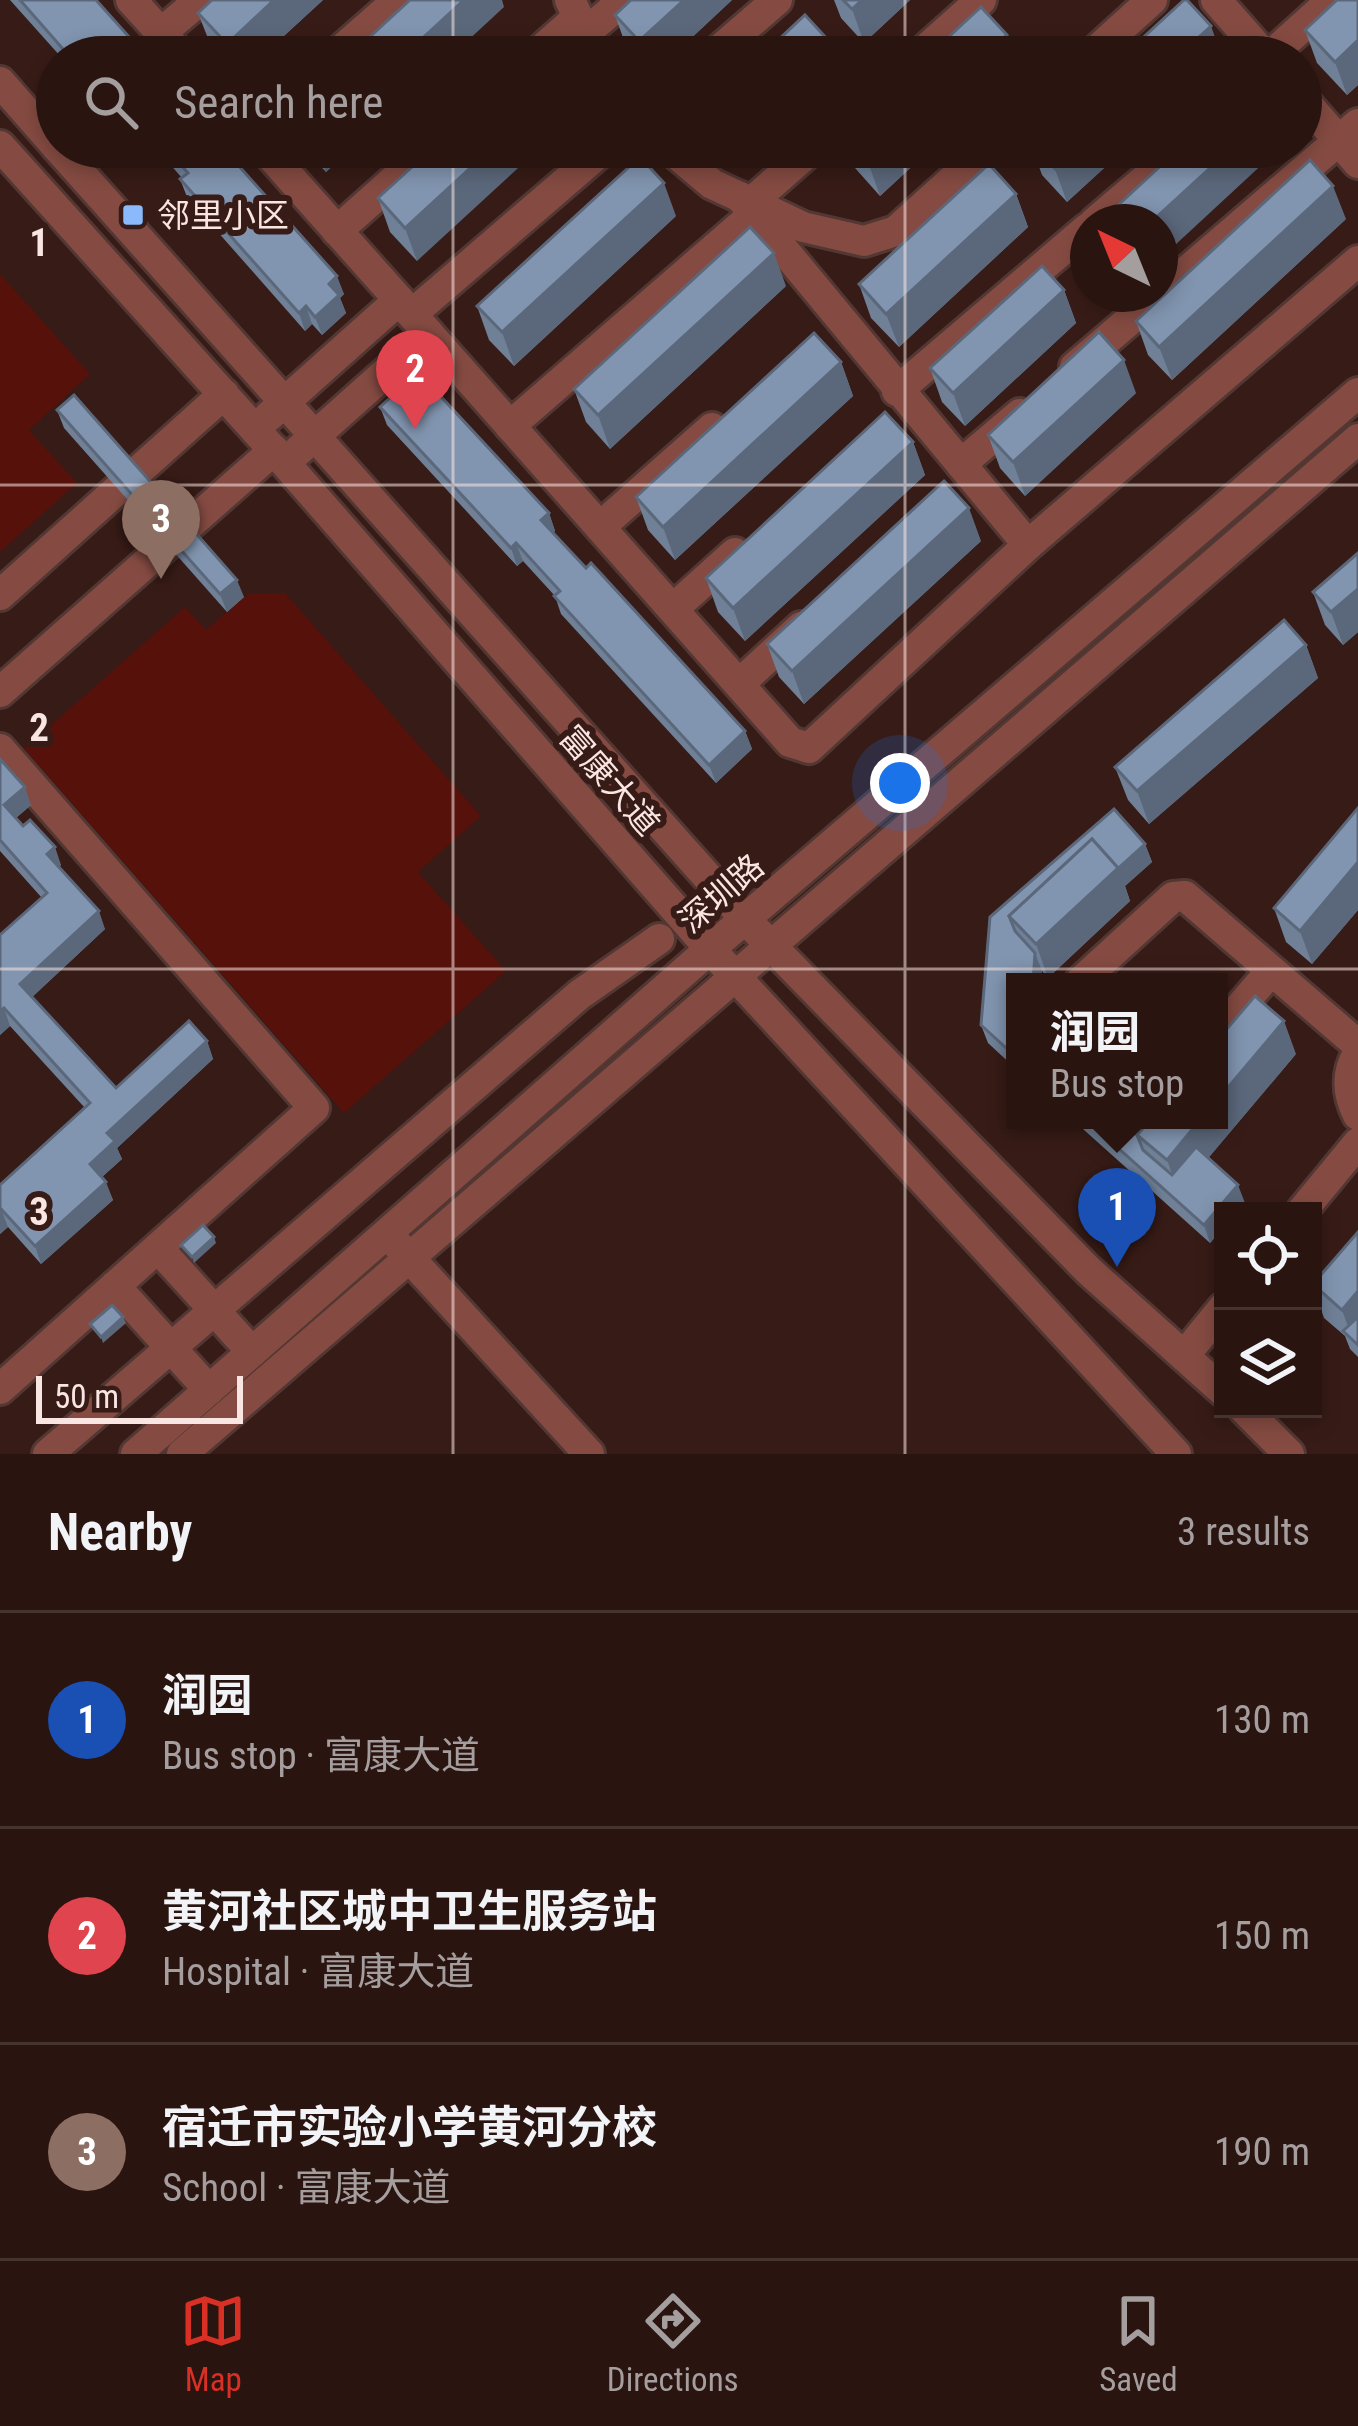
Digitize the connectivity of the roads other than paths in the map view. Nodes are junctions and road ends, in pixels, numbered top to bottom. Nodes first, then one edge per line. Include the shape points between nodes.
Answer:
1 (131, 0) edge
2 (398, 0) edge
3 (624, 0) edge
4 (777, 0) edge
5 (982, 0) edge
6 (1152, 0) edge
7 (1216, 0) edge
8 (1332, 0) edge
9 (197, 1) edge
10 (582, 27) edge
11 (161, 33) junction
12 (164, 36) edge
13 (357, 36) edge
14 (735, 36) edge
15 (940, 36) edge
16 (1112, 36) edge
17 (1248, 36) edge
18 (1291, 36) edge
19 (0, 82) edge
20 (1322, 117) edge
21 (36, 123) edge
22 (1352, 143) edge
23 (0, 146) edge
24 (76, 168) edge
25 (282, 168) edge
26 (408, 168) edge
27 (582, 168) edge
28 (693, 168) edge
29 (790, 168) edge
30 (966, 168) edge
31 (1158, 168) edge
32 (1116, 204) edge
33 (748, 205) junction
34 (337, 231) junction
35 (1070, 244) edge
36 (1358, 261) edge
37 (413, 316) junction
38 (1358, 393) edge
39 (224, 394) junction
40 (897, 402) junction
41 (284, 404) junction
42 (735, 407) edge
43 (510, 426) junction
44 (314, 437) junction
45 (1358, 440) edge
46 (271, 447) junction
47 (960, 475) junction
48 (600, 527) junction
49 (756, 534) edge
50 (1028, 544) junction
51 (0, 595) edge
52 (827, 603) edge
53 (673, 609) junction
54 (739, 684) junction
55 (0, 692) edge
56 (0, 749) edge
57 (745, 919) junction
58 (659, 939) dead end
59 (771, 946) junction
60 (710, 949) junction
61 (1271, 970) junction
62 (1090, 973) edge
63 (736, 977) junction
64 (1228, 1020) edge
65 (1358, 1049) edge
66 (1358, 1115) edge
67 (1358, 1143) edge
68 (1309, 1202) edge
69 (387, 1233) junction
70 (158, 1248) junction
71 (410, 1258) junction
72 (115, 1286) junction
73 (215, 1310) junction
74 (1221, 1310) edge
75 (171, 1348) junction
76 (252, 1352) junction
77 (1184, 1356) junction
78 (1214, 1383) edge
79 (0, 1389) edge
80 (209, 1390) junction
81 (1253, 1418) edge
82 (48, 1454) edge
83 (136, 1454) edge
84 (182, 1454) edge
85 (589, 1454) edge
86 (1176, 1454) edge
87 (1289, 1454) edge

1 - 11 street
2 - 13 street
3 - 10 street
4 - 14 street
5 - 15 street
6 - 16 street
7 - 17 street
8 - 18 street
9 - 11 street
11 - 12 street
19 - 21 street, 富康大道
20 - 22 street
22 - 47 street
23 - 39 street, 富康大道
24 - 41 street, 富康大道
25 - 34 street
26 - 34 street
27 - 37 street
28 - 33 street
29 - 33 street
30 - 33 street via 896,231 863,241
31 - 32 street
33 - 40 street via 828,325
33 - 43 street
34 - 37 street
35 - 40 street
36 - 50 street
37 - 41 street
37 - 43 street
37 - 44 street
38 - 57 street, 深圳路
39 - 46 street, 富康大道
39 - 51 street
40 - 47 street
41 - 44 street, 富康大道
41 - 46 street
42 - 48 street
43 - 48 street
44 - 46 street
44 - 57 street, 富康大道
45 - 59 street
46 - 55 street
46 - 60 street, 富康大道
47 - 50 street
48 - 53 street
49 - 53 street
50 - 54 street via 808,748 790,742
52 - 54 street
53 - 54 street
56 - 70 street via 314,1108
57 - 59 street, 富康大道
57 - 60 street, 深圳路
58 - 73 street via 579,995
59 - 63 street
59 - 77 street, 富康大道 via 1088,1270
60 - 63 street, 富康大道
60 - 69 street, 深圳路
61 - 62 street via 1185,896 1173,897
61 - 64 street
61 - 65 street
63 - 71 street
63 - 86 street, 富康大道
65 - 66 street via 1348,1076
67 - 68 street
69 - 71 street
69 - 76 street, 深圳路
70 - 72 street
70 - 73 street
71 - 84 street
71 - 85 street
72 - 75 street
72 - 79 street
73 - 75 street
73 - 76 street
74 - 77 street
75 - 80 street
75 - 82 street
76 - 80 street, 深圳路
77 - 78 street, 富康大道
80 - 83 street, 深圳路
81 - 87 street

